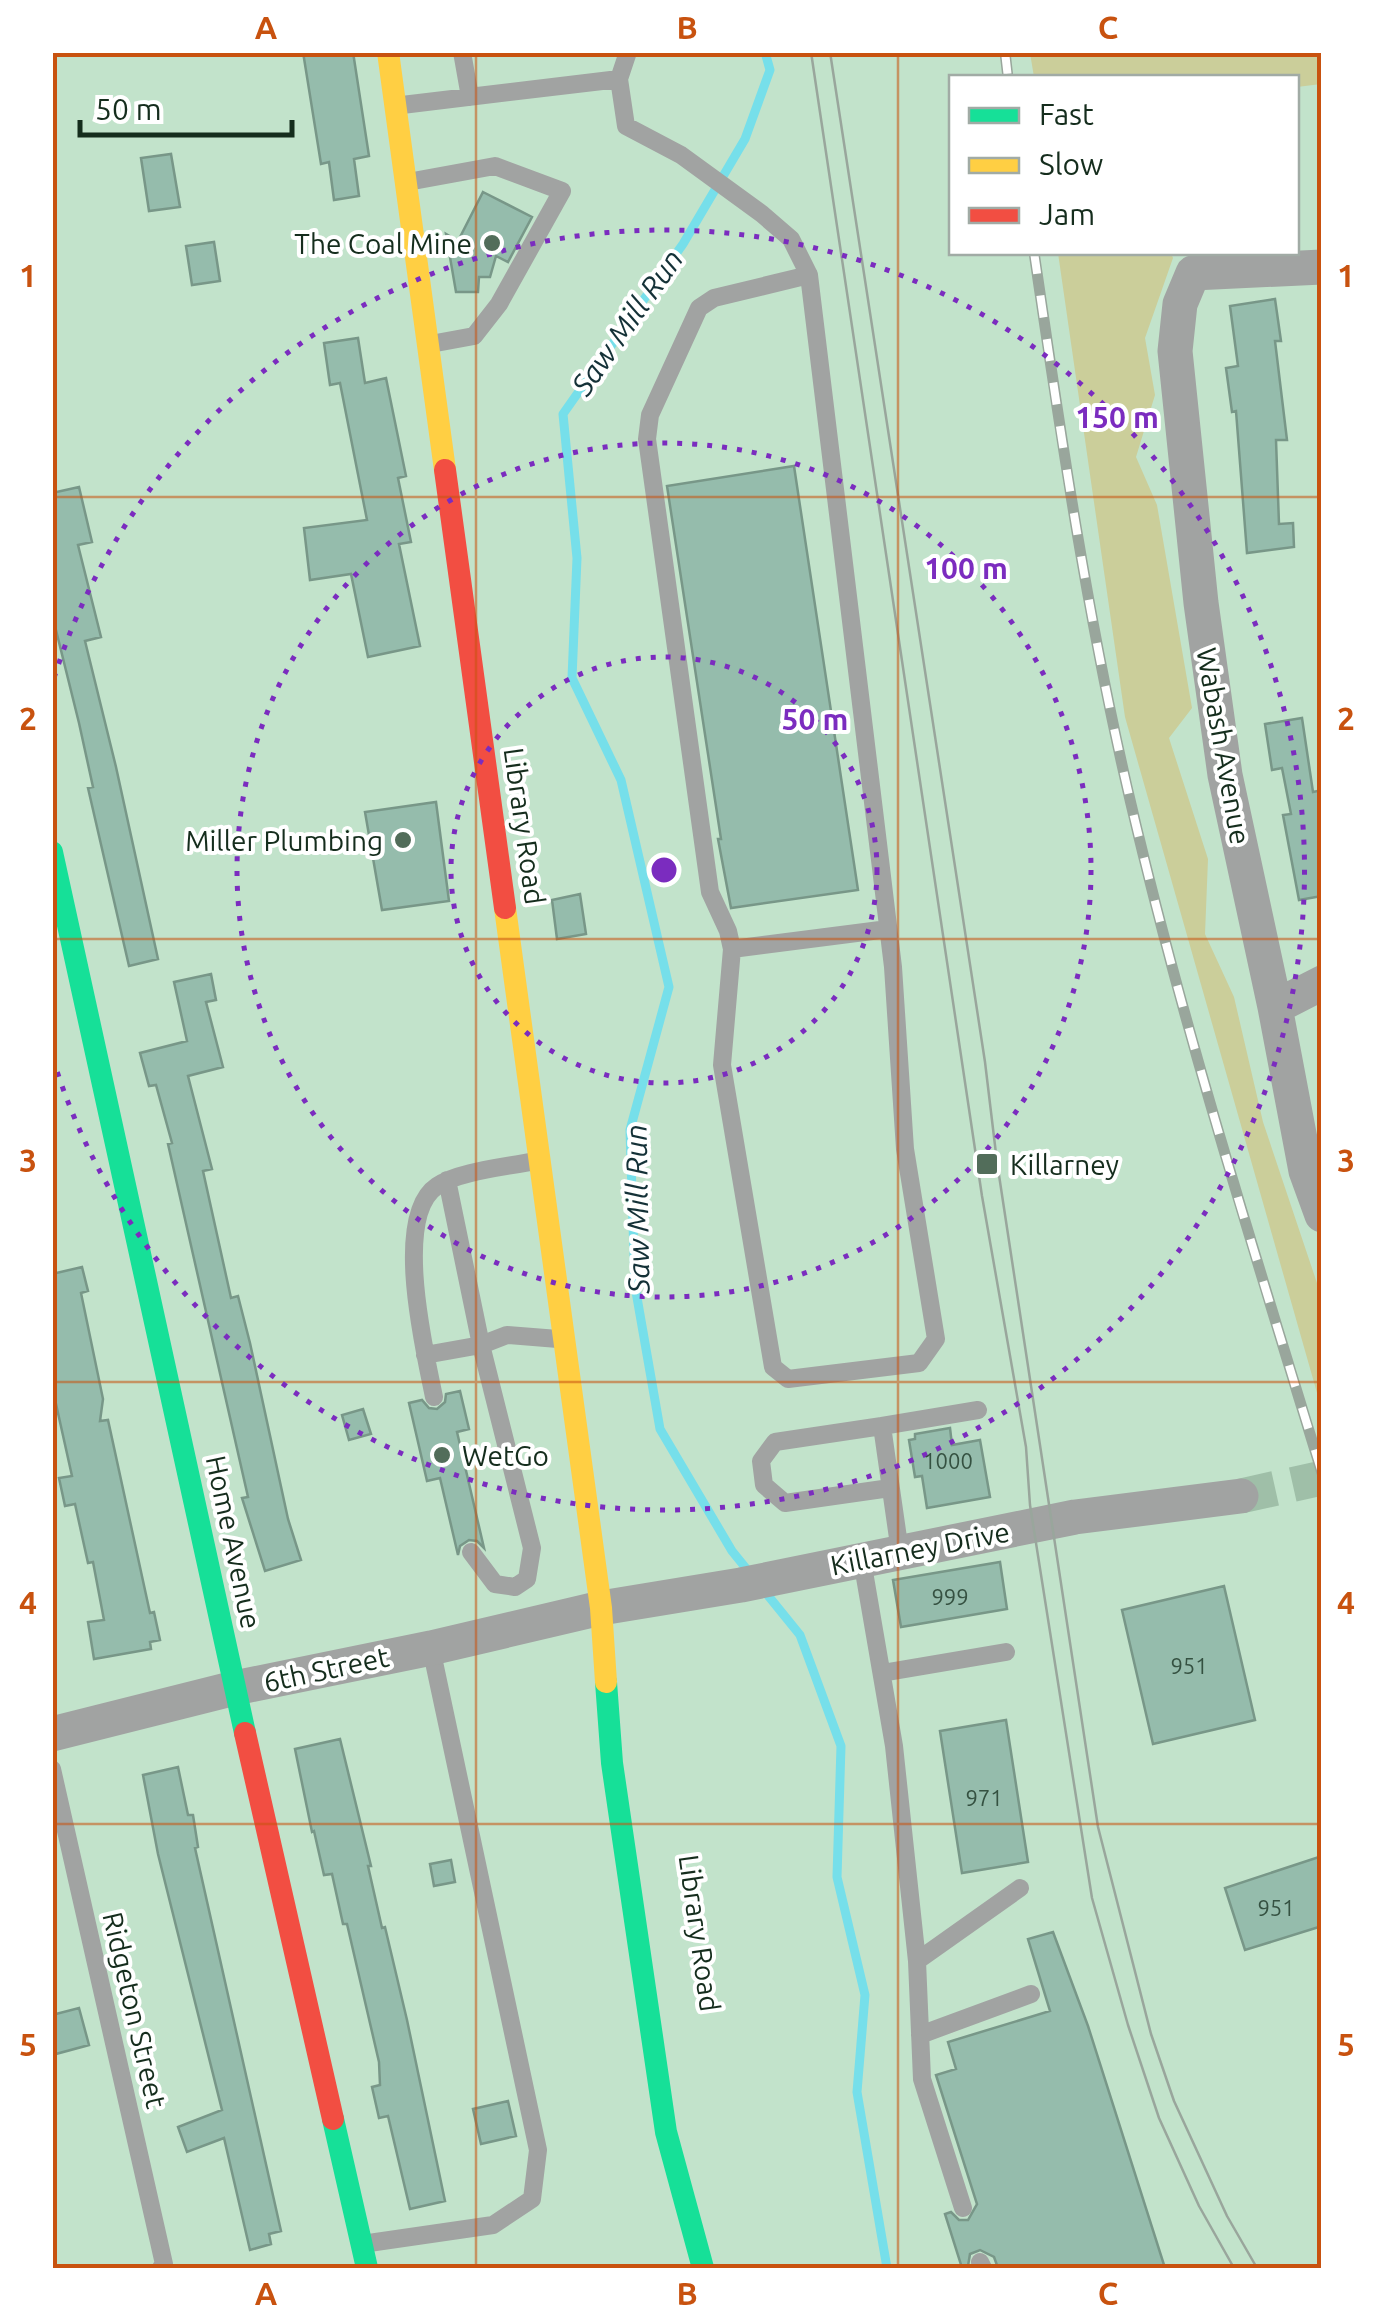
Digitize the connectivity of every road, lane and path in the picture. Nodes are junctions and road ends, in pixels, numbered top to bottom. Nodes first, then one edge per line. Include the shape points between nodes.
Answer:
1 (388, 52) edge
2 (462, 52) edge
3 (628, 52) edge
4 (619, 79) junction
5 (470, 97) junction
6 (396, 106) junction
7 (407, 182) junction
8 (1322, 266) edge
9 (809, 276) junction
10 (429, 345) junction
11 (52, 852) edge
12 (888, 929) junction
13 (732, 949) junction
14 (1322, 982) edge
15 (1275, 1007) junction
16 (540, 1160) junction
17 (447, 1180) junction
18 (1322, 1215) edge
19 (564, 1339) junction
20 (481, 1345) junction
21 (425, 1356) junction
22 (434, 1397) dead end
23 (978, 1410) dead end
24 (882, 1426) junction
25 (890, 1488) junction
26 (1241, 1496) tunnel mouth
27 (472, 1552) dead end
28 (900, 1552) junction
29 (862, 1560) junction
30 (601, 1608) junction
31 (431, 1648) junction
32 (1006, 1652) dead end
33 (882, 1673) junction
34 (235, 1688) junction
35 (629, 1703) dead end
36 (52, 1734) edge
37 (52, 1768) edge
38 (1020, 1888) dead end
39 (916, 1961) junction
40 (1032, 1994) dead end
41 (920, 2035) junction
42 (963, 2208) dead end
43 (362, 2244) junction
44 (162, 2266) edge
45 (367, 2268) edge
46 (703, 2268) edge

1 - 6 main road, Library Road
2 - 5 lane
3 - 4 lane
4 - 5 lane
4 - 9 lane via 626,126 682,155 762,214 791,240
5 - 6 lane
6 - 7 main road, Library Road
7 - 10 main road, Library Road
7 - 10 lane via 495,166 562,191 474,336
8 - 15 street, Wabash Avenue via 1193,273 1180,304 1176,351 1200,603 1225,775
9 - 12 lane
9 - 13 lane via 714,298 699,308 650,415 647,439 710,892
10 - 16 main road, Library Road
11 - 34 main road, Home Avenue
12 - 13 lane
12 - 13 lane via 905,1149 936,1339 919,1363 788,1380 773,1368 722,1066
14 - 15 street
15 - 18 street, Wabash Avenue via 1306,1171
16 - 17 lane
16 - 19 main road, Library Road
17 - 20 lane
17 - 21 lane via 432,1189 414,1233
19 - 20 lane via 507,1335
19 - 30 main road, Library Road
20 - 21 lane
20 - 27 lane via 532,1548 527,1578 515,1587 494,1584
21 - 22 lane
23 - 24 lane
24 - 25 lane
24 - 25 lane via 775,1442 761,1462 764,1485 785,1503
25 - 28 lane
26 - 28 street, Killarney Drive via 1075,1516
28 - 29 street, Killarney Drive
29 - 30 street, Killarney Drive
29 - 33 lane
30 - 31 street, 6th Street
30 - 35 main road, Library Road
30 - 46 main road, Library Road via 612,1763 666,2132
31 - 34 street, 6th Street
31 - 43 lane via 538,2150 532,2199 494,2225
32 - 33 lane
33 - 39 lane
34 - 36 street, 6th Street
34 - 43 main road, Home Avenue
37 - 44 lane, Ridgeton Street
38 - 39 lane
39 - 41 lane
40 - 41 lane
41 - 42 lane via 922,2079
43 - 45 main road, Home Avenue

